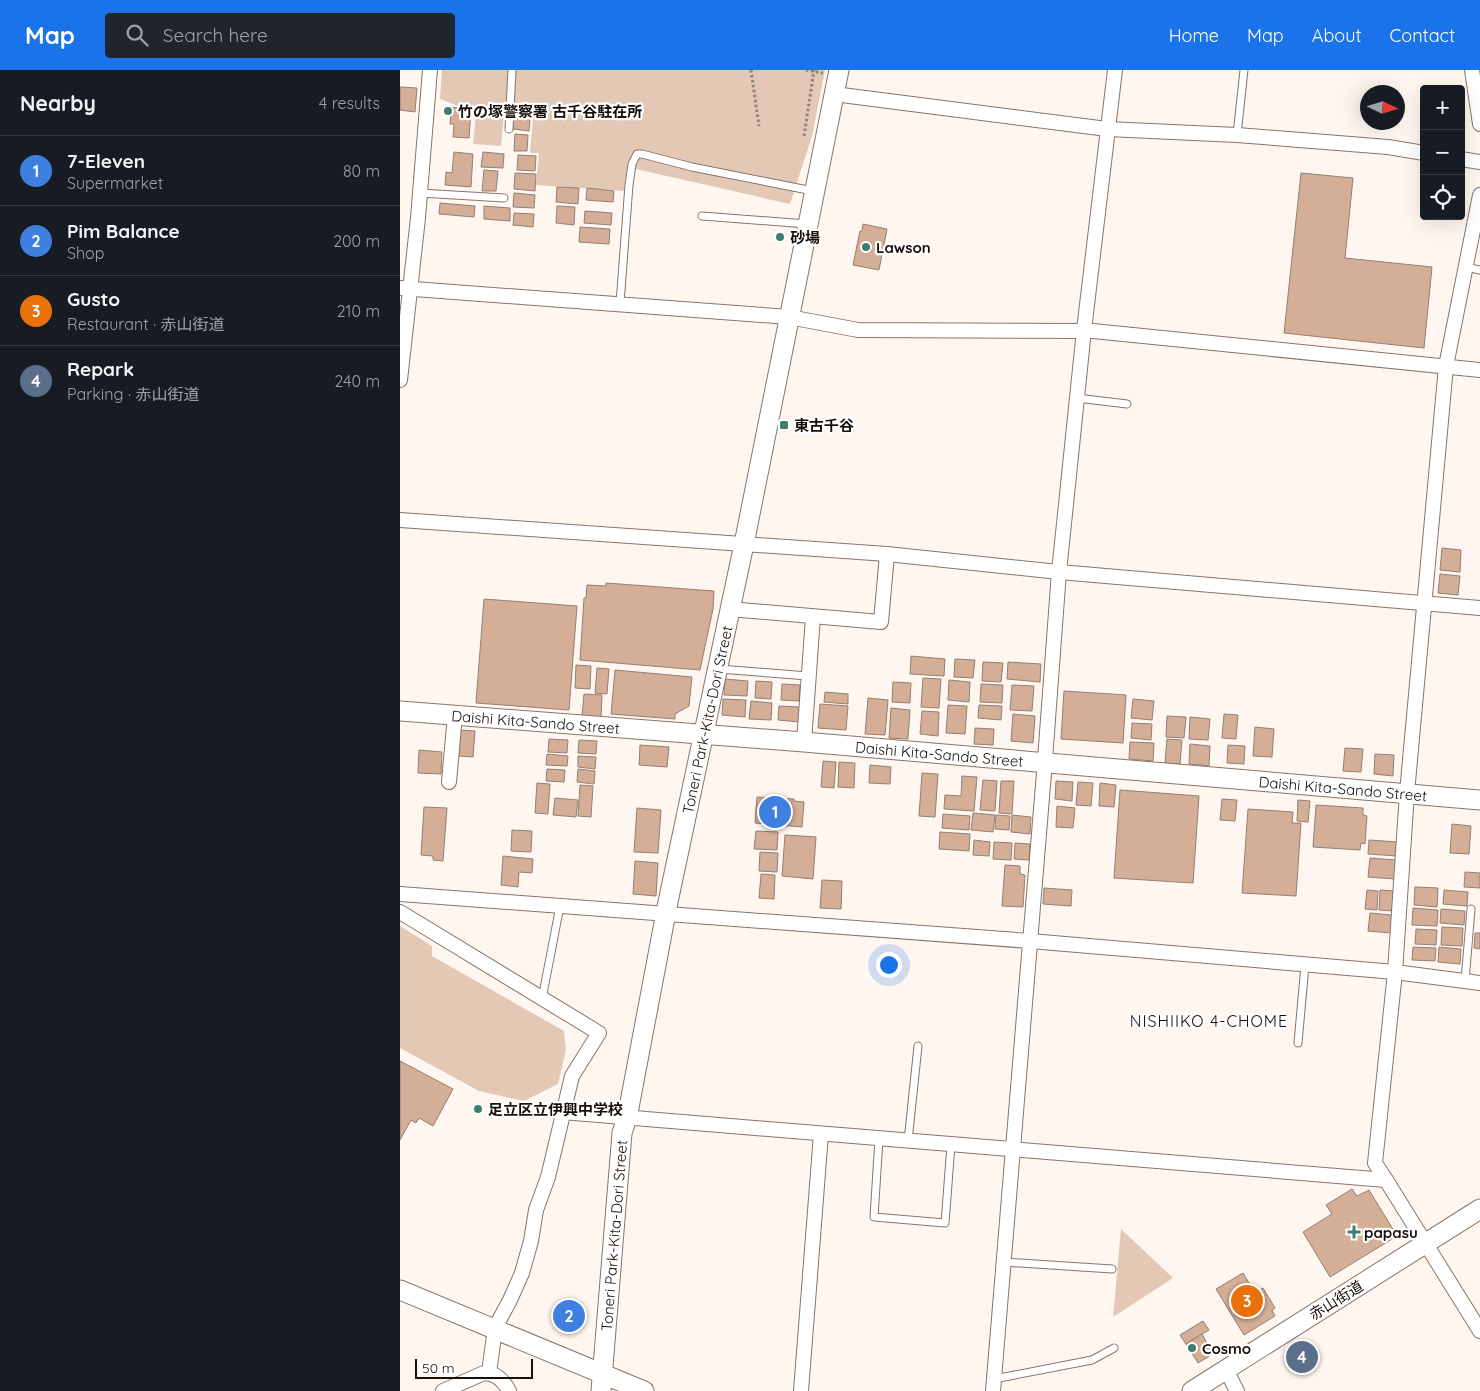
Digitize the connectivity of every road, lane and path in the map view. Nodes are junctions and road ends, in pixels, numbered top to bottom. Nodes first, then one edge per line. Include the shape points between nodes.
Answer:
1 (430, 70) edge
2 (512, 70) edge
3 (751, 70) edge
4 (806, 70) edge
5 (1115, 70) edge
6 (1244, 70) edge
7 (1472, 70) edge
8 (814, 71) edge
9 (831, 72) edge
10 (834, 94) junction
11 (1480, 124) edge
12 (759, 126) dead end
13 (510, 129) dead end
14 (1107, 129) junction
15 (1237, 135) junction
16 (804, 136) dead end
17 (1420, 152) edge
18 (1465, 160) edge
19 (1480, 162) edge
20 (815, 191) junction
21 (420, 193) junction
22 (1480, 195) edge
23 (504, 198) dead end
24 (702, 216) dead end
25 (808, 225) junction
26 (1473, 268) edge
27 (405, 288) edge
28 (620, 303) junction
29 (789, 317) junction
30 (1084, 330) junction
31 (1446, 366) junction
32 (1480, 370) edge
33 (400, 380) edge
34 (1077, 398) junction
35 (1127, 404) dead end
36 (400, 520) edge
37 (744, 544) junction
38 (887, 554) junction
39 (1058, 572) junction
40 (1424, 603) junction
41 (1480, 608) edge
42 (729, 609) junction
43 (813, 617) junction
44 (716, 669) junction
45 (808, 676) junction
46 (400, 711) edge
47 (455, 715) junction
48 (702, 734) junction
49 (804, 742) junction
50 (1045, 763) junction
51 (450, 782) dead end
52 (1407, 794) junction
53 (1480, 800) edge
54 (400, 894) edge
55 (560, 906) junction
56 (1471, 909) dead end
57 (400, 912) edge
58 (666, 914) junction
59 (1030, 941) junction
60 (1305, 965) junction
61 (1395, 972) junction
62 (1465, 981) junction
63 (1480, 983) edge
64 (542, 999) junction
65 (1298, 1042) dead end
66 (918, 1046) dead end
67 (562, 1112) junction
68 (627, 1118) junction
69 (821, 1134) junction
70 (879, 1139) junction
71 (908, 1141) junction
72 (951, 1145) junction
73 (1012, 1150) junction
74 (1386, 1180) junction
75 (1480, 1209) edge
76 (1426, 1242) junction
77 (1002, 1262) junction
78 (1112, 1269) dead end
79 (400, 1290) edge
80 (495, 1328) junction
81 (1480, 1330) edge
82 (1114, 1348) dead end
83 (1226, 1370) junction
84 (489, 1373) junction
85 (601, 1382) edge
86 (993, 1385) edge
87 (443, 1391) edge
88 (509, 1391) edge
89 (644, 1391) edge
90 (802, 1391) edge
91 (1192, 1391) edge
92 (1237, 1391) edge

1 - 21 street
2 - 13 lane
3 - 12 path
4 - 8 path
5 - 14 street
6 - 15 lane
7 - 11 street
8 - 9 path
8 - 16 path
9 - 10 street, Toneri Park-Kita-Dori Street
10 - 14 street
10 - 20 street, Toneri Park-Kita-Dori Street
14 - 15 street
14 - 30 street
15 - 17 street
18 - 19 street
20 - 25 street, Toneri Park-Kita-Dori Street
20 - 28 lane via 637,154 629,185
21 - 23 lane
21 - 27 street
22 - 26 street
24 - 25 lane
25 - 29 street, Toneri Park-Kita-Dori Street
26 - 31 street
27 - 28 street
27 - 33 street
28 - 29 street
29 - 30 street via 858,330
29 - 37 street, Toneri Park-Kita-Dori Street
30 - 31 street
30 - 34 street
31 - 32 street
31 - 40 street
34 - 35 lane
34 - 39 street
36 - 37 street
37 - 38 street
37 - 42 street, Toneri Park-Kita-Dori Street
38 - 39 street
38 - 43 street via 881,622
39 - 40 street
39 - 50 street
40 - 41 street
40 - 52 street
42 - 43 street
42 - 44 street, Toneri Park-Kita-Dori Street
43 - 45 street
44 - 45 lane
44 - 48 street, Toneri Park-Kita-Dori Street
45 - 49 street
46 - 47 street, Daishi Kita-Sando Street
47 - 48 street, Daishi Kita-Sando Street
47 - 51 street
48 - 49 street, Daishi Kita-Sando Street
48 - 58 street, Toneri Park-Kita-Dori Street
49 - 50 street, Daishi Kita-Sando Street
50 - 52 street, Daishi Kita-Sando Street
50 - 59 street
52 - 53 street, Daishi Kita-Sando Street
52 - 61 street
54 - 55 street
55 - 58 street
55 - 64 lane
56 - 62 lane
57 - 64 street
58 - 59 street
58 - 68 street, Toneri Park-Kita-Dori Street
59 - 60 street
59 - 73 street
60 - 61 street
60 - 65 lane
61 - 62 street
61 - 74 street via 1375,1163
62 - 63 street
64 - 67 street via 599,1033 572,1076
66 - 71 lane
67 - 68 street
67 - 80 street via 522,1273
68 - 69 street
68 - 85 street, Toneri Park-Kita-Dori Street via 622,1133
69 - 70 street
69 - 90 street
70 - 71 street
70 - 72 lane via 874,1217 944,1223
71 - 72 street
72 - 73 street
73 - 74 street
73 - 77 street
74 - 76 street
75 - 76 street, 赤山街道
76 - 81 street
76 - 83 street, 赤山街道
77 - 78 lane
77 - 86 street
79 - 80 street
80 - 84 street
80 - 85 street
82 - 86 lane via 1092,1360
83 - 91 street, 赤山街道
83 - 92 street
84 - 87 street
84 - 88 street via 504,1380
85 - 89 street

